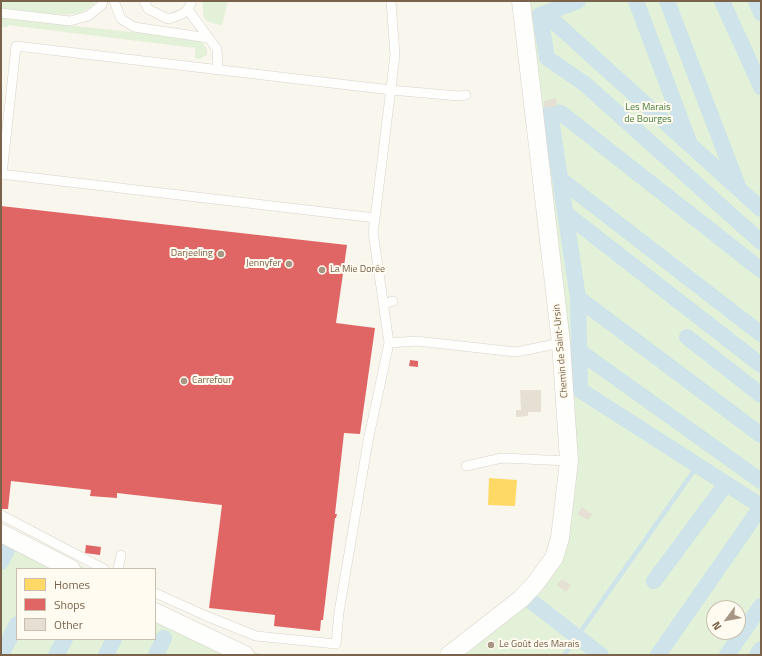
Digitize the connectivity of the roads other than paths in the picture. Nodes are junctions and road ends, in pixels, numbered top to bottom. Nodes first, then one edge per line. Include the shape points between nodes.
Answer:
1 (104, 1) edge
2 (114, 1) edge
3 (144, 1) edge
4 (391, 1) edge
5 (521, 1) edge
6 (190, 6) edge
7 (1, 13) edge
8 (208, 38) junction
9 (218, 69) junction
10 (391, 90) junction
11 (466, 95) dead end
12 (2, 174) edge
13 (375, 218) junction
14 (393, 301) dead end
15 (383, 304) junction
16 (389, 343) junction
17 (561, 343) junction
18 (569, 461) junction
19 (466, 466) dead end
20 (1, 515) edge
21 (1, 533) edge
22 (121, 555) dead end
23 (69, 568) edge
24 (102, 568) edge
25 (118, 568) edge
26 (156, 593) edge
27 (156, 612) edge
28 (245, 655) edge
29 (449, 655) edge

1 - 7 lane via 88,16 70,21
2 - 8 lane via 121,18 134,27
3 - 6 lane via 148,8 168,19 179,16
4 - 10 lane via 395,55
5 - 17 street, Chemin de Saint-Ursin
6 - 8 lane
8 - 9 lane via 217,49
9 - 10 lane
9 - 12 lane via 16,46
10 - 11 lane
10 - 13 lane
12 - 13 lane
13 - 15 lane via 373,232
14 - 15 lane
15 - 16 lane
16 - 17 lane via 416,341 516,352
16 - 26 lane via 366,449 336,644 256,636
17 - 18 street, Chemin de Saint-Ursin
18 - 19 lane via 502,458
18 - 29 street, Chemin de Saint-Ursin via 560,538 554,558 521,599
20 - 24 lane
21 - 23 street
22 - 25 lane
27 - 28 street

